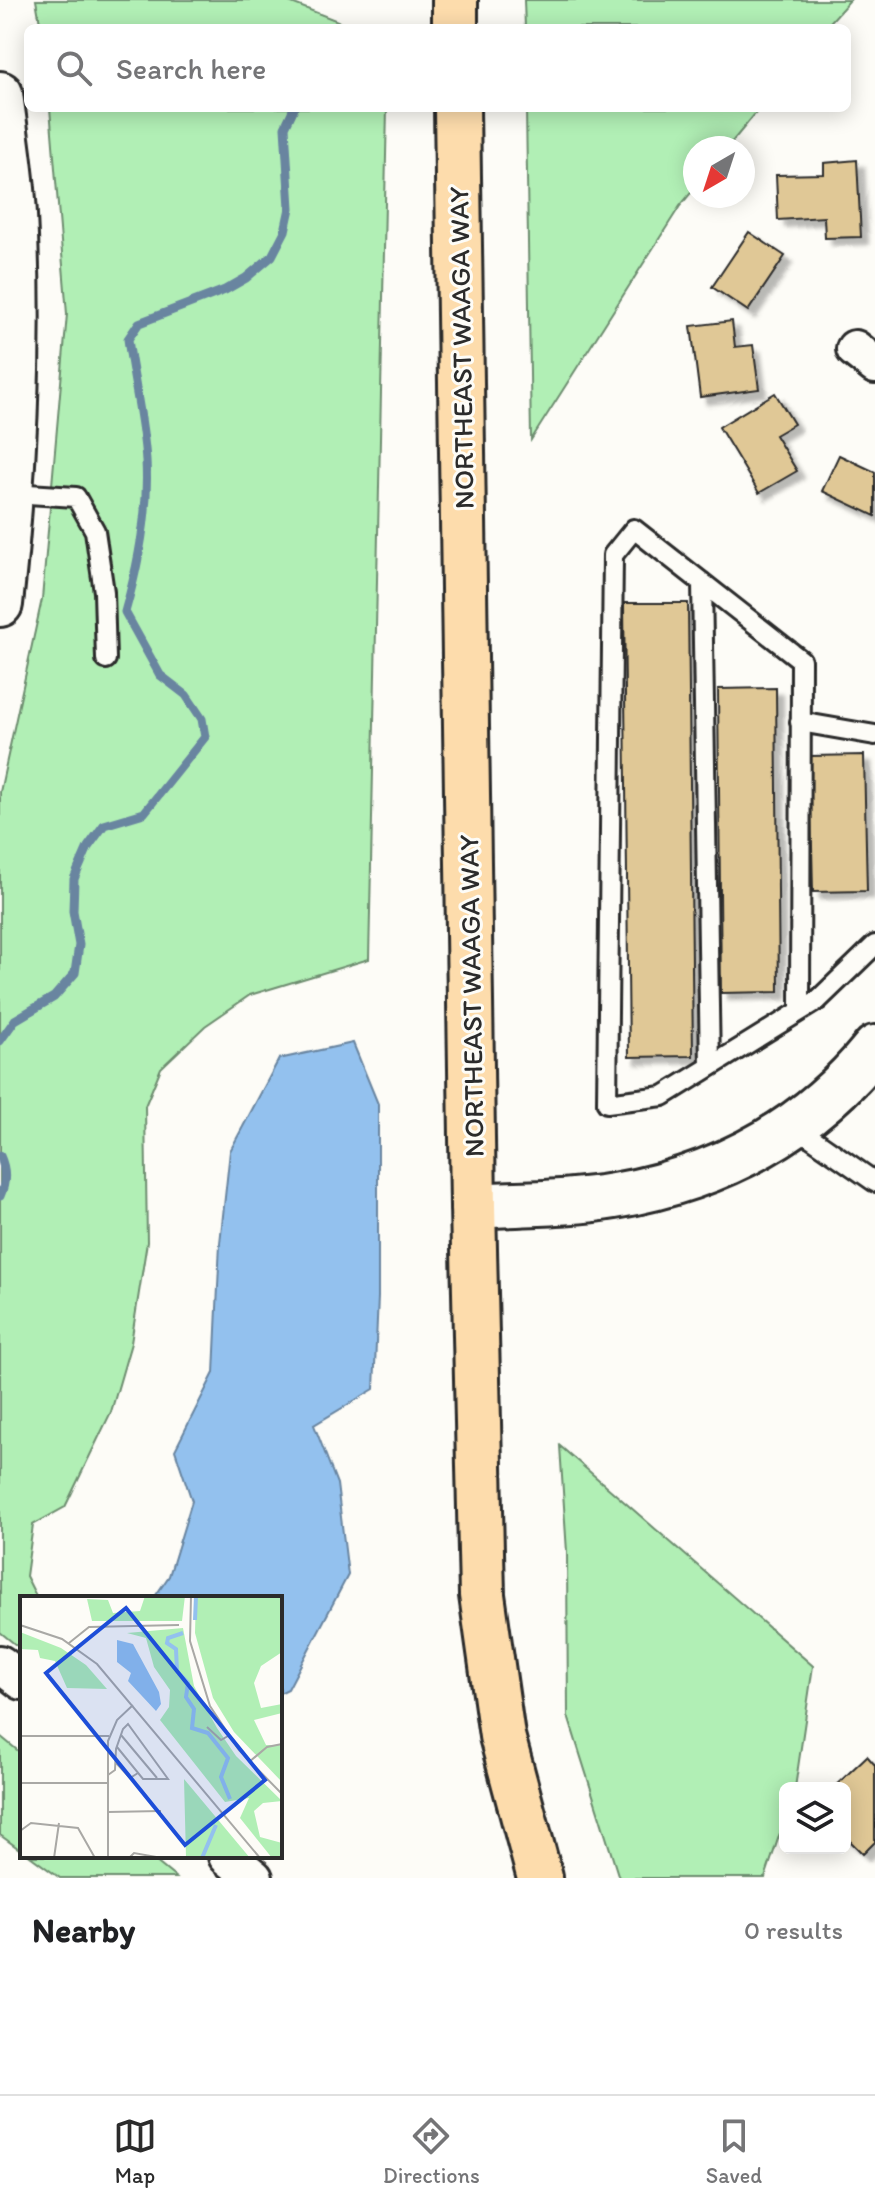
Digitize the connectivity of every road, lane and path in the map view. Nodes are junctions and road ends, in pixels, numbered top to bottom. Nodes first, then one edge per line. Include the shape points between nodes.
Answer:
1 (455, 0) edge
2 (455, 24) edge
3 (0, 94) edge
4 (457, 112) edge
5 (6, 204) edge
6 (12, 493) junction
7 (702, 582) junction
8 (0, 604) edge
9 (106, 659) dead end
10 (800, 722) junction
11 (875, 735) edge
12 (875, 945) edge
13 (800, 1011) junction
14 (875, 1048) edge
15 (710, 1067) junction
16 (793, 1125) junction
17 (875, 1182) edge
18 (473, 1206) junction
19 (0, 1664) edge
20 (20, 1679) edge
21 (229, 1858) edge
22 (254, 1878) edge
23 (540, 1878) edge

1 - 2 highway
3 - 5 main road
4 - 18 highway, NORTHEAST WAAGA WAY
5 - 6 main road via 17,337
6 - 8 main road
6 - 9 lane via 76,497 95,531
7 - 10 lane via 801,660
7 - 15 lane
7 - 15 lane via 634,529 613,555 607,1103 663,1096
10 - 11 lane
10 - 13 lane
12 - 13 lane
13 - 15 lane
14 - 16 main road
16 - 17 lane
16 - 18 main road via 754,1151 653,1188
18 - 23 highway, NORTHEAST WAAGA WAY via 482,1595 502,1736
19 - 20 street
21 - 22 street

